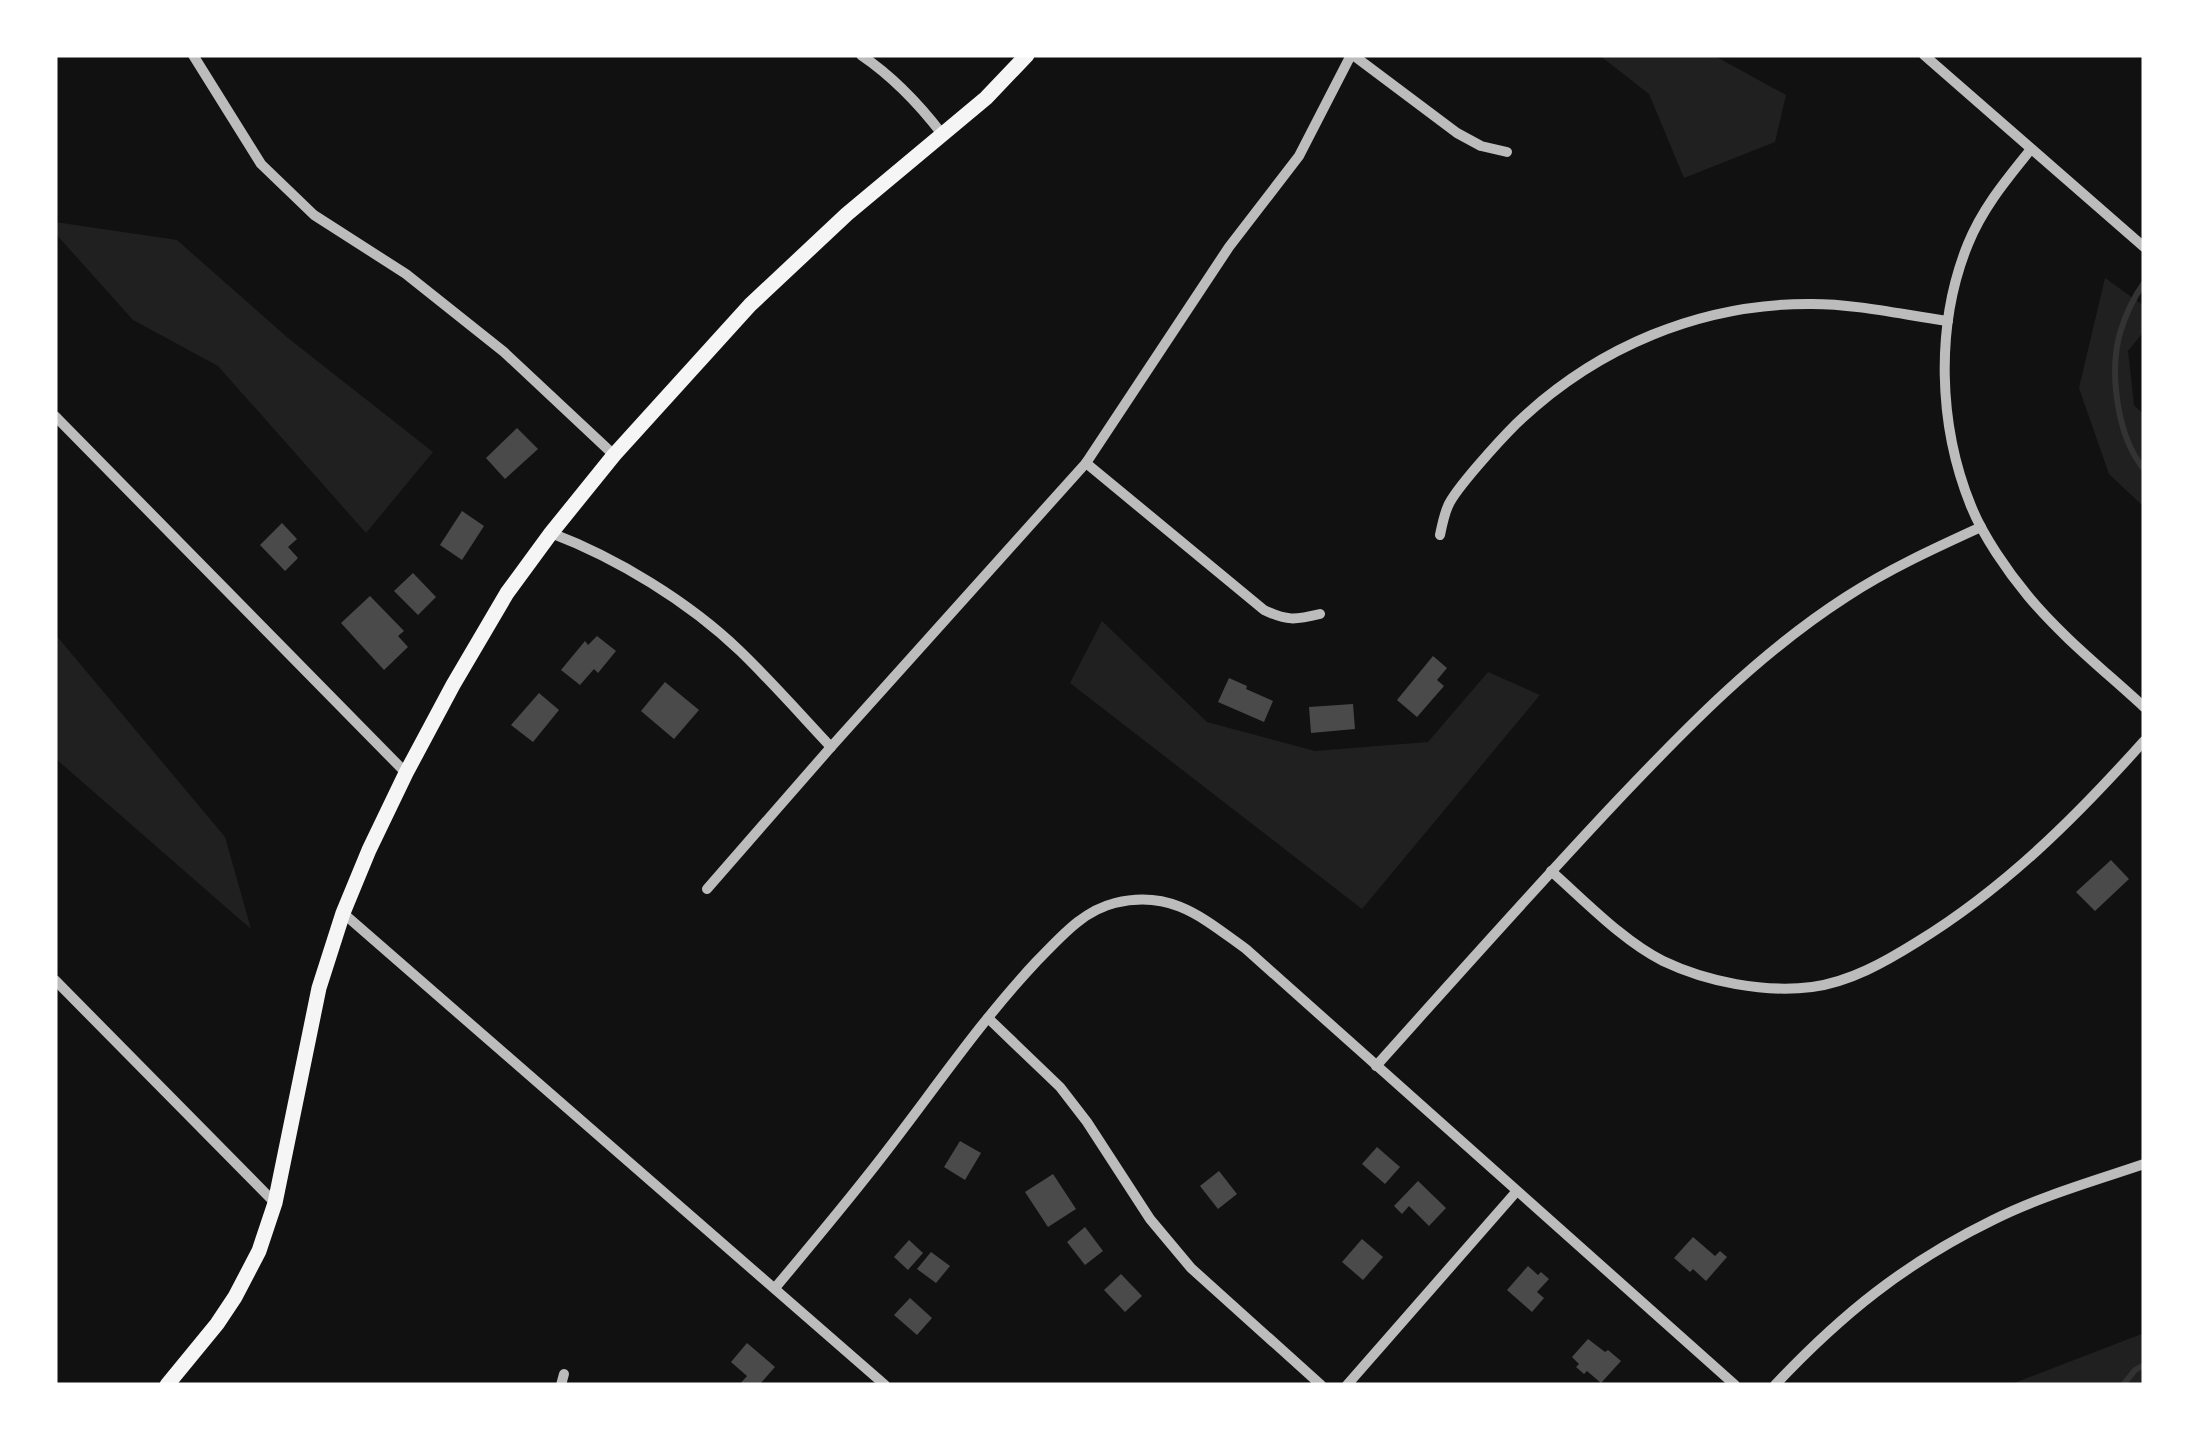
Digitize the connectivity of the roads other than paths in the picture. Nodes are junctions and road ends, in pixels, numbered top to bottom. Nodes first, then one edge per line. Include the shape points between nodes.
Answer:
1 (193, 55) edge
2 (861, 55) edge
3 (1028, 55) edge
4 (1352, 55) edge
5 (1924, 55) edge
6 (942, 134) junction
7 (2031, 149) junction
8 (1506, 152) dead end
9 (2140, 244) edge
10 (1948, 321) junction
11 (55, 416) edge
12 (614, 454) junction
13 (1086, 464) junction
14 (1980, 526) junction
15 (551, 533) junction
16 (1440, 535) dead end
17 (1320, 614) dead end
18 (2144, 708) edge
19 (2144, 740) edge
20 (830, 748) junction
21 (406, 773) junction
22 (1551, 871) junction
23 (707, 890) dead end
24 (343, 914) junction
25 (55, 980) edge
26 (988, 1018) junction
27 (1376, 1066) junction
28 (2144, 1164) edge
29 (1516, 1192) junction
30 (275, 1204) junction
31 (775, 1288) junction
32 (167, 1385) edge
33 (885, 1385) edge
34 (1321, 1385) edge
35 (1347, 1385) edge
36 (1735, 1385) edge
37 (1775, 1385) edge

1 - 12 street via 260,164 314,215 406,274 504,352
2 - 6 street via 886,72
3 - 6 main road
4 - 8 street via 1457,133
4 - 13 street via 1299,156
5 - 7 street
6 - 12 main road via 750,305
7 - 9 street
7 - 10 street via 1974,230
10 - 14 street via 1950,433
10 - 16 street via 1825,304 1768,306 1645,337 1536,404 1449,502
11 - 21 street
12 - 15 main road
13 - 17 street via 1264,610 1296,620
13 - 20 street
14 - 18 street via 2046,617
14 - 22 street via 1845,597 1790,638 1714,700
15 - 20 street via 663,589 738,649
15 - 21 main road via 498,609
19 - 22 street via 2060,832 1939,928 1890,959 1813,987 1746,985 1687,972 1633,942
20 - 23 street
21 - 24 main road
22 - 27 street
24 - 30 main road via 319,988
24 - 31 street
25 - 30 street
26 - 27 street via 1081,919 1116,903 1174,904 1246,949
26 - 31 street
26 - 34 street via 1060,1087 1192,1268
27 - 29 street
28 - 37 street via 1996,1218 1928,1255 1873,1292
29 - 35 street
29 - 36 street
30 - 32 main road via 235,1297
31 - 33 street

